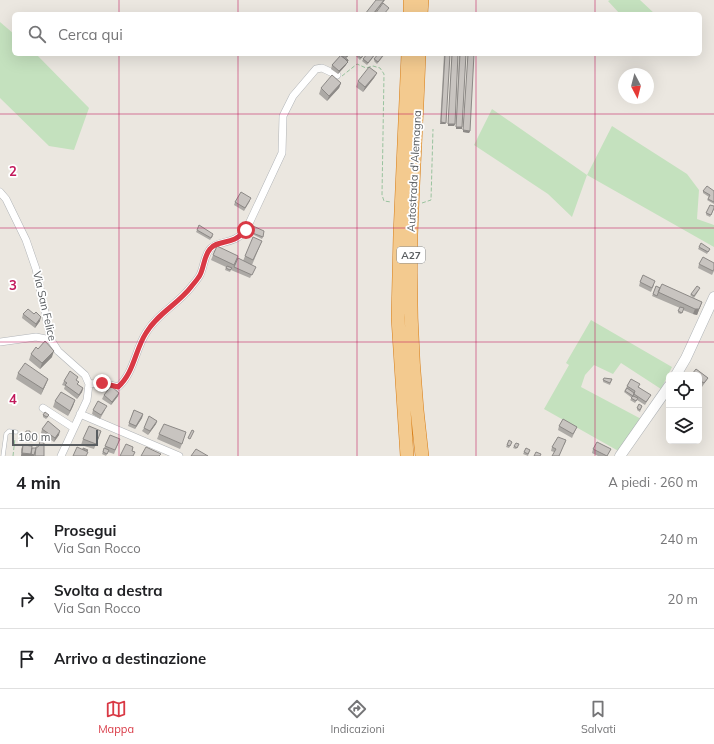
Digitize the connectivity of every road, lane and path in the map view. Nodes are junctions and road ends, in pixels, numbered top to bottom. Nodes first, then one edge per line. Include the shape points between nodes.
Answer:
1 (410, 0) edge
2 (422, 0) edge
3 (410, 12) edge
4 (421, 12) edge
5 (408, 56) edge
6 (420, 56) edge
7 (337, 75) joint
8 (433, 129) dead end
9 (0, 192) edge
10 (391, 202) dead end
11 (420, 204) dead end
12 (714, 297) edge
13 (51, 340) junction
14 (0, 342) edge
15 (678, 372) edge
16 (89, 384) junction
17 (666, 390) edge
18 (43, 408) dead end
19 (80, 414) junction
20 (74, 428) junction
21 (16, 432) dead end
22 (15, 438) dead end
23 (3, 456) edge
24 (13, 456) edge
25 (61, 456) edge
26 (179, 456) edge
27 (407, 456) edge
28 (422, 456) edge
29 (620, 456) edge

1 - 3 highway
2 - 4 highway
5 - 27 highway, Autostrada d'Alemagna / A27 via 398,318
6 - 28 highway, Autostrada d'Alemagna / A27 via 411,236 411,319
7 - 10 path via 344,76 357,64 366,68 380,68 384,74 382,195 384,200
7 - 16 street via 322,68 316,69 293,96 283,116 282,153 240,238 214,245 209,250 200,275 190,289 163,312 146,333 128,375 118,387 102,383
8 - 11 path via 431,200
9 - 13 street, Via San Felice via 6,199 32,255
12 - 15 main road
13 - 14 street via 36,337
13 - 16 street, Via San Felice via 58,351 85,375
16 - 19 street via 88,395
17 - 29 main road
18 - 20 street
19 - 20 street
19 - 26 street
20 - 25 street
21 - 23 lane via 9,431 6,434
22 - 24 path

